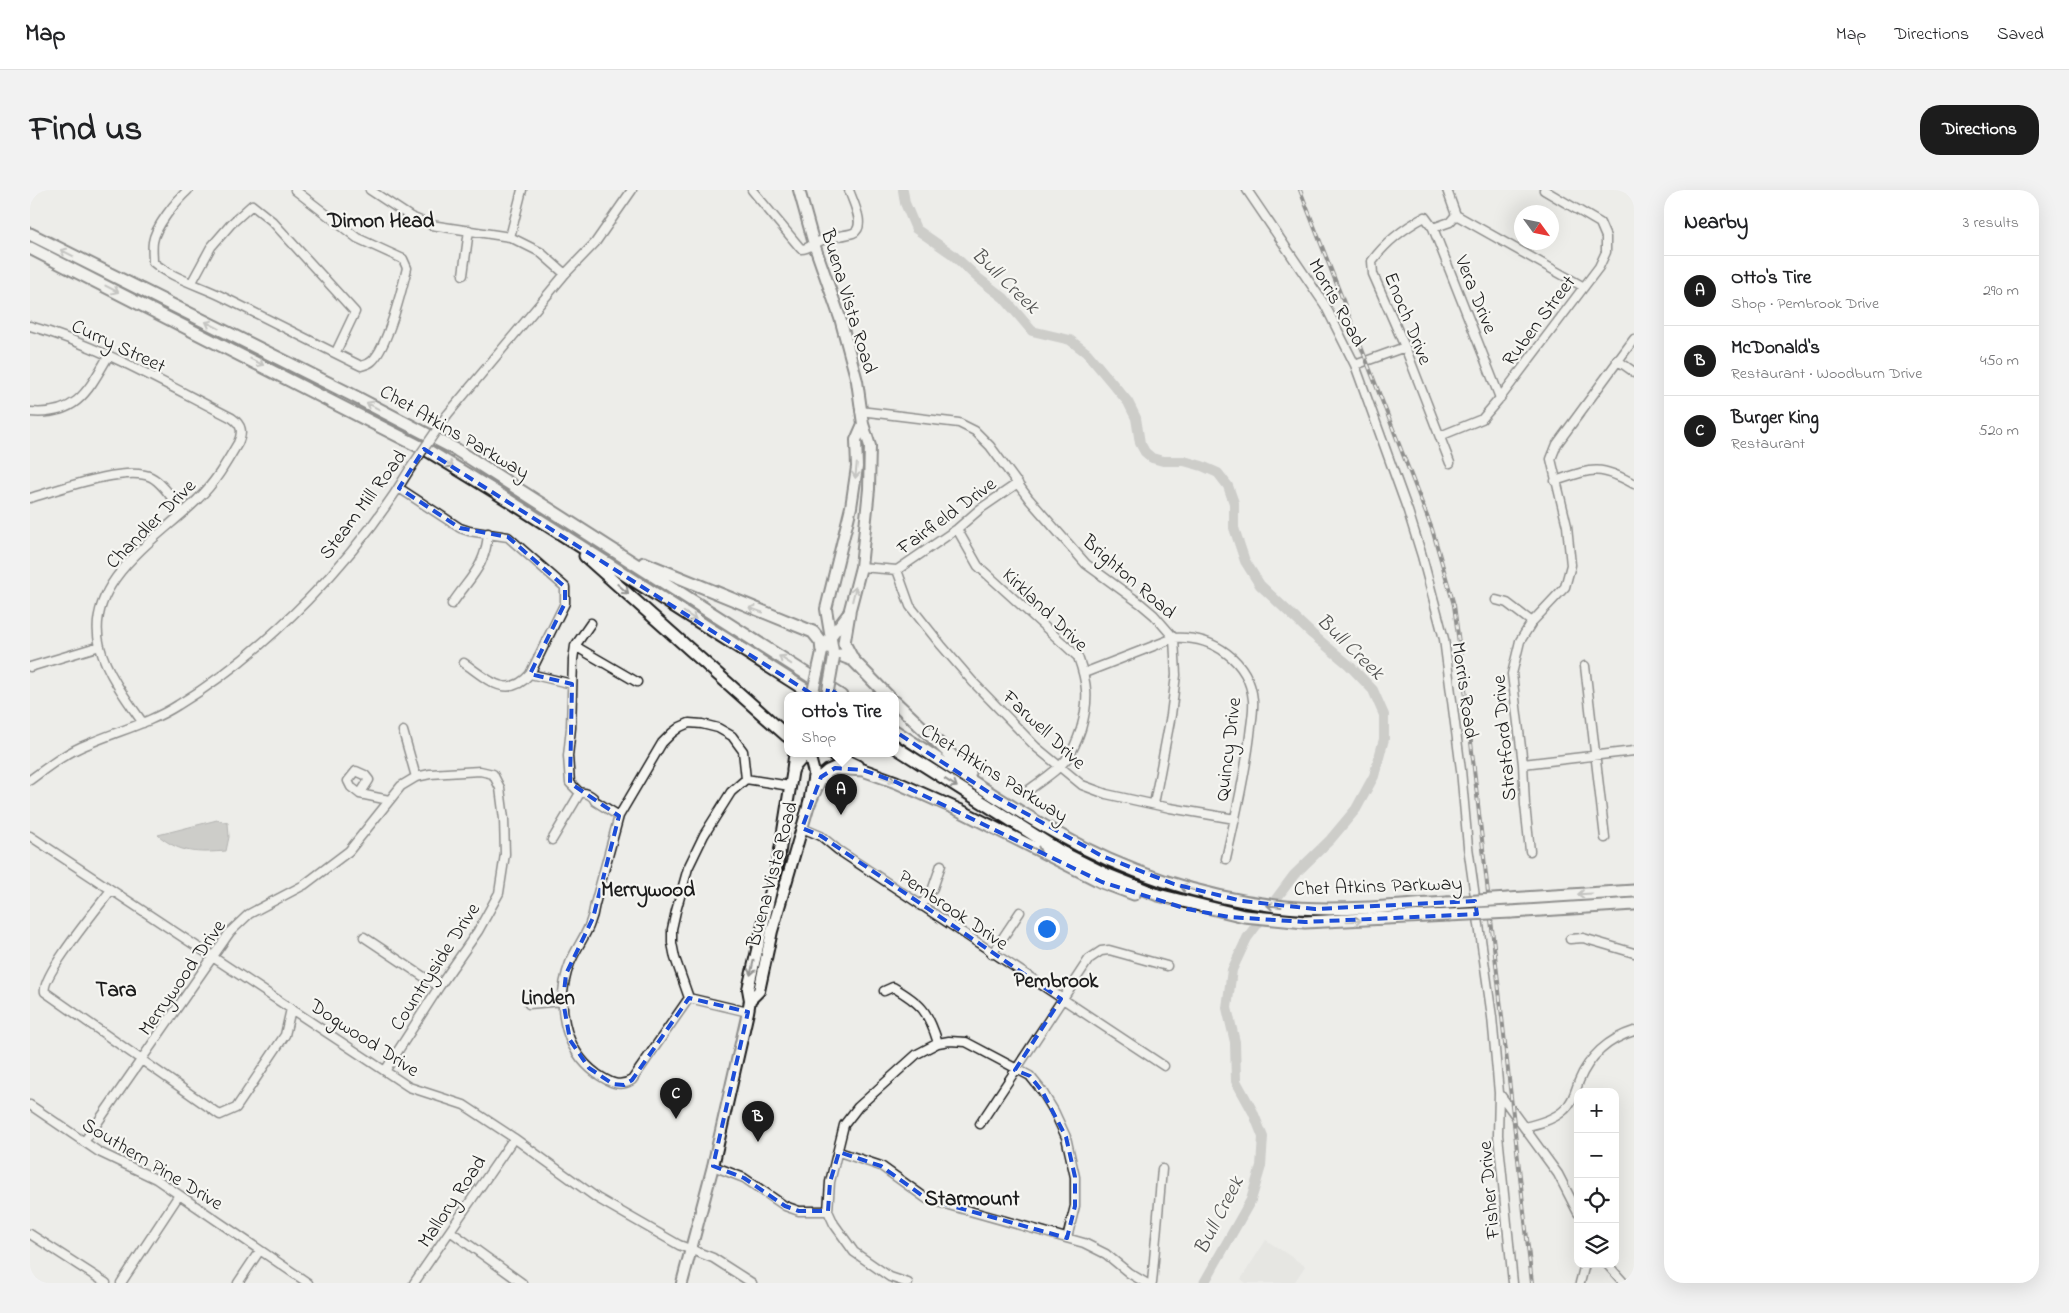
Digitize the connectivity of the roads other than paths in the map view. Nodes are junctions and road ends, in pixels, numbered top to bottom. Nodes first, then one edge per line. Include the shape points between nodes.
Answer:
1 (188, 190) edge
2 (295, 190) edge
3 (370, 190) edge
4 (522, 190) edge
5 (632, 190) edge
6 (752, 190) edge
7 (799, 190) edge
8 (849, 190) edge
9 (1247, 190) edge
10 (1447, 190) edge
11 (1544, 190) edge
12 (1456, 214) junction
13 (1433, 228) junction
14 (469, 230) junction
15 (30, 234) edge
16 (510, 237) junction
17 (814, 244) junction
18 (30, 248) edge
19 (565, 274) junction
20 (463, 275) dead end
21 (192, 282) junction
22 (1584, 287) junction
23 (30, 326) edge
24 (1634, 339) edge
25 (1405, 347) junction
26 (336, 352) junction
27 (109, 355) junction
28 (1617, 360) junction
29 (1355, 365) junction
30 (1634, 372) edge
31 (194, 398) joint
32 (1500, 398) junction
33 (860, 411) junction
34 (30, 412) edge
35 (863, 424) junction
36 (1440, 436) junction
37 (1450, 463) dead end
38 (1555, 481) junction
39 (1018, 483) junction
40 (1634, 484) edge
41 (399, 488) junction
42 (30, 498) edge
43 (182, 512) junction
44 (559, 515) junction
45 (957, 529) junction
46 (488, 533) junction
47 (560, 534) junction
48 (861, 567) junction
49 (898, 570) junction
50 (1496, 600) dead end
51 (452, 604) dead end
52 (849, 613) junction
53 (1532, 622) junction
54 (591, 623) dead end
55 (831, 636) junction
56 (1174, 638) junction
57 (100, 646) junction
58 (576, 646) junction
59 (822, 652) junction
60 (834, 657) junction
61 (853, 660) junction
62 (464, 663) dead end
63 (1585, 666) dead end
64 (30, 668) edge
65 (1084, 673) junction
66 (530, 674) junction
67 (637, 682) dead end
68 (572, 684) junction
69 (808, 692) edge
70 (815, 692) edge
71 (828, 692) edge
72 (835, 692) edge
73 (884, 692) edge
74 (899, 706) edge
75 (143, 723) junction
76 (403, 732) dead end
77 (784, 733) edge
78 (899, 734) edge
79 (899, 750) edge
80 (1634, 752) edge
81 (1595, 756) junction
82 (795, 757) edge
83 (805, 757) edge
84 (809, 757) edge
85 (838, 757) edge
86 (1523, 764) junction
87 (1058, 767) junction
88 (793, 769) junction
89 (863, 770) junction
90 (416, 777) junction
91 (746, 779) junction
92 (30, 780) edge
93 (790, 786) junction
94 (1030, 789) dead end
95 (580, 792) junction
96 (360, 794) dead end
97 (993, 794) junction
98 (389, 800) junction
99 (809, 804) junction
100 (1154, 804) junction
101 (619, 816) junction
102 (1235, 819) junction
103 (802, 828) junction
104 (30, 836) edge
105 (1605, 838) dead end
106 (552, 840) dead end
107 (1530, 851) dead end
108 (1226, 859) dead end
109 (941, 865) dead end
110 (111, 890) junction
111 (1634, 891) edge
112 (494, 903) joint
113 (1634, 904) edge
114 (921, 906) junction
115 (1020, 912) dead end
116 (1222, 913) junction
117 (364, 937) dead end
118 (1570, 939) dead end
119 (992, 954) junction
120 (1634, 954) edge
121 (214, 956) junction
122 (1166, 966) dead end
123 (439, 987) junction
124 (884, 991) dead end
125 (689, 998) junction
126 (1061, 999) junction
127 (750, 1000) junction
128 (563, 1001) junction
129 (529, 1004) dead end
130 (291, 1009) junction
131 (748, 1012) junction
132 (1634, 1031) edge
133 (938, 1043) junction
134 (141, 1061) junction
135 (1164, 1066) dead end
136 (1016, 1070) junction
137 (385, 1071) junction
138 (1499, 1094) junction
139 (30, 1105) edge
140 (980, 1124) dead end
141 (1524, 1127) junction
142 (514, 1138) junction
143 (84, 1142) junction
144 (839, 1152) junction
145 (712, 1166) junction
146 (1162, 1169) dead end
147 (179, 1195) junction
148 (1574, 1205) edge
149 (828, 1211) junction
150 (450, 1232) junction
151 (30, 1234) edge
152 (1067, 1238) junction
153 (691, 1248) junction
154 (260, 1250) junction
155 (1584, 1268) edge
156 (1611, 1268) edge
157 (106, 1283) edge
158 (121, 1283) edge
159 (238, 1283) edge
160 (308, 1283) edge
161 (414, 1283) edge
162 (522, 1283) edge
163 (682, 1283) edge
164 (752, 1283) edge
165 (908, 1283) edge
166 (1146, 1283) edge
167 (1152, 1283) edge
168 (1513, 1283) edge
169 (1580, 1283) edge
170 (1624, 1283) edge

1 - 21 street via 178,199 153,240 153,262 165,272
2 - 26 street via 357,238 403,259 407,268 398,304 371,362 361,366
3 - 14 street via 411,217 431,225
4 - 16 street
5 - 19 street, Steam Mill Road via 595,242
6 - 17 street via 801,249
7 - 17 main road, Buena Vista Road
8 - 17 street via 859,227 854,232
9 - 29 street, Morris Road via 1325,305
10 - 12 street
11 - 22 street, Ruben Street via 1600,222 1606,237 1606,252
12 - 13 street via 1450,222
12 - 22 street
13 - 25 street, Enoch Drive via 1425,217 1415,222 1380,249 1372,261 1374,274
13 - 32 street, Vera Drive
14 - 16 street
14 - 20 street
44 -> 15 highway, Chet Atkins Parkway via 457,450
16 - 19 street via 540,252
17 - 33 main road, Buena Vista Road via 840,318 857,381
18 -> 47 highway, Chet Atkins Parkway via 430,452
19 - 41 street, Steam Mill Road, bridge via 446,415
21 - 26 street
21 - 26 street via 211,247 252,205 272,221 355,312
22 - 32 street, Ruben Street
23 - 27 street, Curry Street
24 - 28 street, Stratford Drive
25 - 29 street
25 - 36 street, Enoch Drive
27 - 31 street, Curry Street
27 - 34 street via 91,386 69,407 56,412
28 - 30 street
28 - 38 street, Stratford Drive via 1557,444 1551,459
29 - 138 street, Morris Road via 1408,510 1444,640
31 - 43 street, Chandler Drive via 238,422 241,436 207,490
32 - 36 street, Ruben Street via 1482,419
33 - 35 main road, Buena Vista Road
33 - 39 street, Brighton Road via 959,423 975,431 990,446
35 - 48 main road, Buena Vista Road via 870,446
35 -> 55 main road, Buena Vista Road via 856,440 857,467 850,507 826,609
36 - 37 street, Enoch Drive
38 - 40 street via 1596,468
38 - 53 street, Stratford Drive via 1567,526 1571,565 1565,587
39 - 45 street, Fairfield Drive
39 - 56 street, Brighton Road via 1086,564 1141,604
41 - 46 street via 460,528
41 - 75 street, Steam Mill Road via 352,552 264,640 184,701
42 - 43 street via 105,477 138,473 152,478
43 - 57 street, Chandler Drive via 137,554 108,590 100,606
59 -> 44 highway via 821,642 813,632 641,561
72 -> 44 highway, Chet Atkins Parkway
45 - 49 street, Fairfield Drive
45 - 65 street, Kirkland Drive via 978,566 1078,657
46 - 51 street via 483,560
46 - 66 street via 508,537 565,587 565,603
47 -> 69 highway, Chet Atkins Parkway
47 -> 77 highway
48 - 49 street, Fairfield Drive
52 -> 48 main road, Buena Vista Road
49 - 87 street, Farwell Drive via 910,606 929,630 973,682
50 - 53 street via 1507,603
52 - 55 main road, Buena Vista Road
52 - 61 highway via 844,643
53 - 86 street, Stratford Drive via 1520,641 1512,674
54 - 58 street
55 - 59 main road, Buena Vista Road
55 - 60 main road, Buena Vista Road
56 - 65 street, Quincy Drive
56 - 100 street, Brighton Road via 1176,675
56 - 102 street, Quincy Drive via 1196,638 1220,649 1242,669 1249,683 1253,702 1250,736
57 - 64 street
57 - 75 street, Chandler Drive via 126,698
58 - 67 street
58 - 68 street
59 - 70 main road, Buena Vista Road, bridge
60 - 61 highway via 840,655
60 - 71 main road, Buena Vista Road, bridge
61 - 73 highway
62 - 66 street via 500,687 522,683
63 - 81 street
65 - 87 street, Kirkland Drive via 1087,689 1085,714 1078,738 1068,757
66 - 68 street
68 - 95 street via 568,756 570,783
74 - 97 highway
75 - 92 street, Steam Mill Road via 86,744 61,757
76 - 90 street
78 - 97 highway, Chet Atkins Parkway
79 -> 116 highway, Chet Atkins Parkway via 1005,818 1103,873 1158,895
80 - 81 street
81 - 86 street
81 - 105 street
82 - 88 highway
83 - 88 main road, Buena Vista Road
84 - 99 main road, Buena Vista Road via 814,773
85 - 89 highway
86 - 107 street, Stratford Drive
87 - 94 street, Kirkland Drive
87 - 100 street, Farwell Drive via 1082,785 1106,794
88 - 93 main road, Buena Vista Road
89 - 99 highway via 835,768 828,771 821,777
89 -> 116 highway via 959,810 1102,882 1142,897
90 - 98 street, Merrywood Drive via 401,786
90 - 112 street, Merrywood Drive via 453,771 480,770 493,774 500,788 505,854 499,893
91 - 93 street
91 - 101 street via 743,751 732,736 718,728 689,724 680,727 662,743
91 - 125 street via 731,792 704,835 688,868 676,911 672,943
93 -> 127 main road, Buena Vista Road via 779,856 748,989
95 - 101 street
95 - 106 street
96 - 98 street
111 -> 97 highway, Chet Atkins Parkway, bridge via 1316,909 1234,900 1174,884 1102,856 1058,834
98 - 121 street, Merrywood Drive via 349,851 304,885 249,914 230,932
99 - 103 main road, Buena Vista Road
100 - 102 street, Farwell Drive
101 - 128 street via 593,918 566,974
102 - 108 street, Quincy Drive
103 - 114 street, Pembrook Drive via 822,836
103 - 127 main road, Buena Vista Road via 772,931 759,991
104 - 110 street, Dogwood Drive
109 - 114 street via 933,888
110 - 121 street, Dogwood Drive
110 - 134 street via 55,965 44,983 45,992
112 - 123 street, Countryside Drive
116 -> 113 highway, Chet Atkins Parkway, bridge via 1305,922
114 - 119 street, Pembrook Drive
115 - 119 street
117 - 123 street
118 - 120 street via 1583,938
119 - 126 street, Pembrook Drive
121 - 130 street, Dogwood Drive
121 - 134 street, Merrywood Drive
122 - 126 street via 1120,952 1101,952 1089,958
123 - 137 street, Countryside Drive
124 - 133 street via 893,987 924,1009
125 - 128 street via 632,1080 624,1085 613,1084 601,1077 578,1056 565,1029
125 - 131 street
126 - 135 street, Pembrook Drive
126 - 136 street
127 - 131 main road, Buena Vista Road
128 - 129 street
130 - 134 street via 285,1035 236,1108 220,1116
130 - 137 street, Dogwood Drive
131 - 145 main road, Buena Vista Road
132 - 141 street via 1609,1042 1589,1061 1571,1103 1564,1111
133 - 136 street via 949,1040 966,1042
133 - 144 street via 917,1054 858,1107 844,1126
134 - 143 street, Merrywood Drive
136 - 140 street
136 - 152 street via 1030,1076 1042,1092 1066,1137 1075,1176 1075,1206
137 - 142 street, Dogwood Drive via 409,1087 464,1105
138 - 141 street
138 - 168 street, Fisher Drive via 1498,1135
139 - 143 street, Southern Pine Drive
141 - 148 street via 1558,1174
142 - 150 street, Mallory Road
142 - 153 street, Dogwood Drive via 597,1198 679,1245
143 - 147 street, Southern Pine Drive via 156,1179
144 - 149 street via 830,1182
144 - 152 street via 882,1166 927,1199
145 - 149 street via 744,1178 785,1206
145 - 153 main road, Buena Vista Road
146 - 167 street
147 - 154 street, Southern Pine Drive
147 - 158 street
149 - 165 street via 854,1252 890,1277
150 - 161 street, Mallory Road
150 - 162 street
151 - 157 street
152 - 166 street via 1106,1254
153 - 163 main road, Buena Vista Road
153 - 164 street, Dogwood Drive
154 - 159 street
154 - 160 street, Southern Pine Drive
155 - 169 street
156 - 170 street

